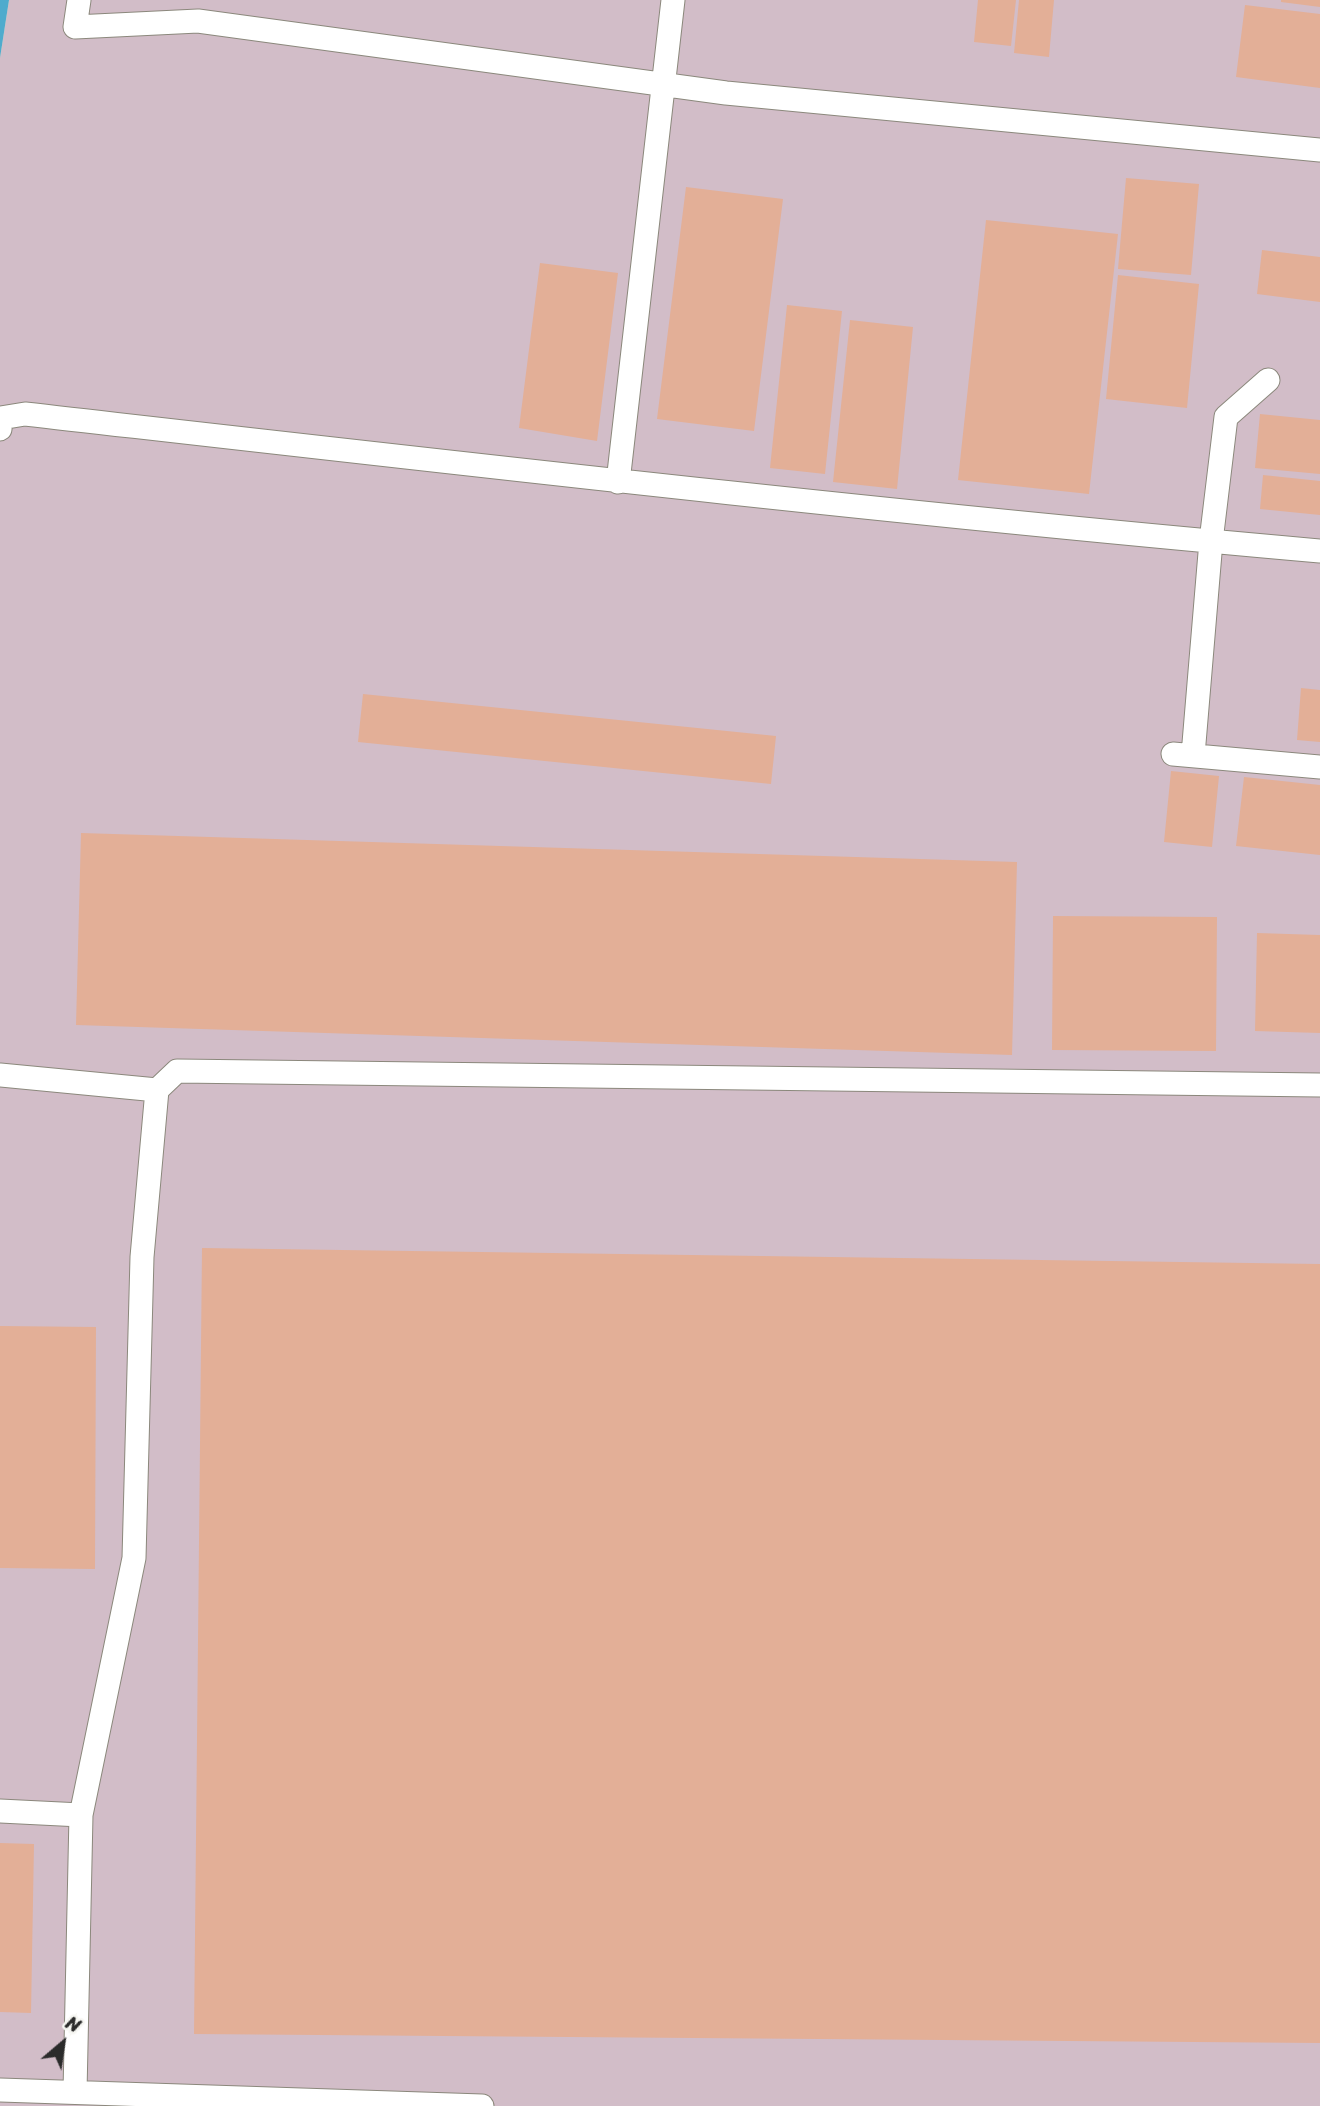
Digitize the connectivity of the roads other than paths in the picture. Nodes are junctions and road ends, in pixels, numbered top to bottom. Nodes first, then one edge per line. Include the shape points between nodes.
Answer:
1 (79, 0) edge
2 (673, 0) edge
3 (665, 83) junction
4 (1320, 150) edge
5 (1268, 380) dead end
6 (0, 429) edge
7 (618, 482) junction
8 (1211, 541) junction
9 (1320, 551) edge
10 (1320, 767) edge
11 (0, 1075) edge
12 (1320, 1085) edge
13 (158, 1090) junction
14 (0, 1811) edge
15 (81, 1815) junction
16 (0, 2090) edge
17 (75, 2092) junction
18 (482, 2106) edge

1 - 3 lane via 75,27 198,21
2 - 3 lane
3 - 4 lane via 726,93
3 - 7 lane
5 - 8 lane via 1226,417
6 - 7 lane via 1,418 25,414
7 - 8 lane
8 - 9 lane
8 - 10 lane via 1183,755
11 - 13 lane
12 - 13 lane via 177,1071
13 - 15 lane via 142,1257 134,1558
14 - 15 lane
15 - 17 lane
16 - 17 lane
17 - 18 lane

